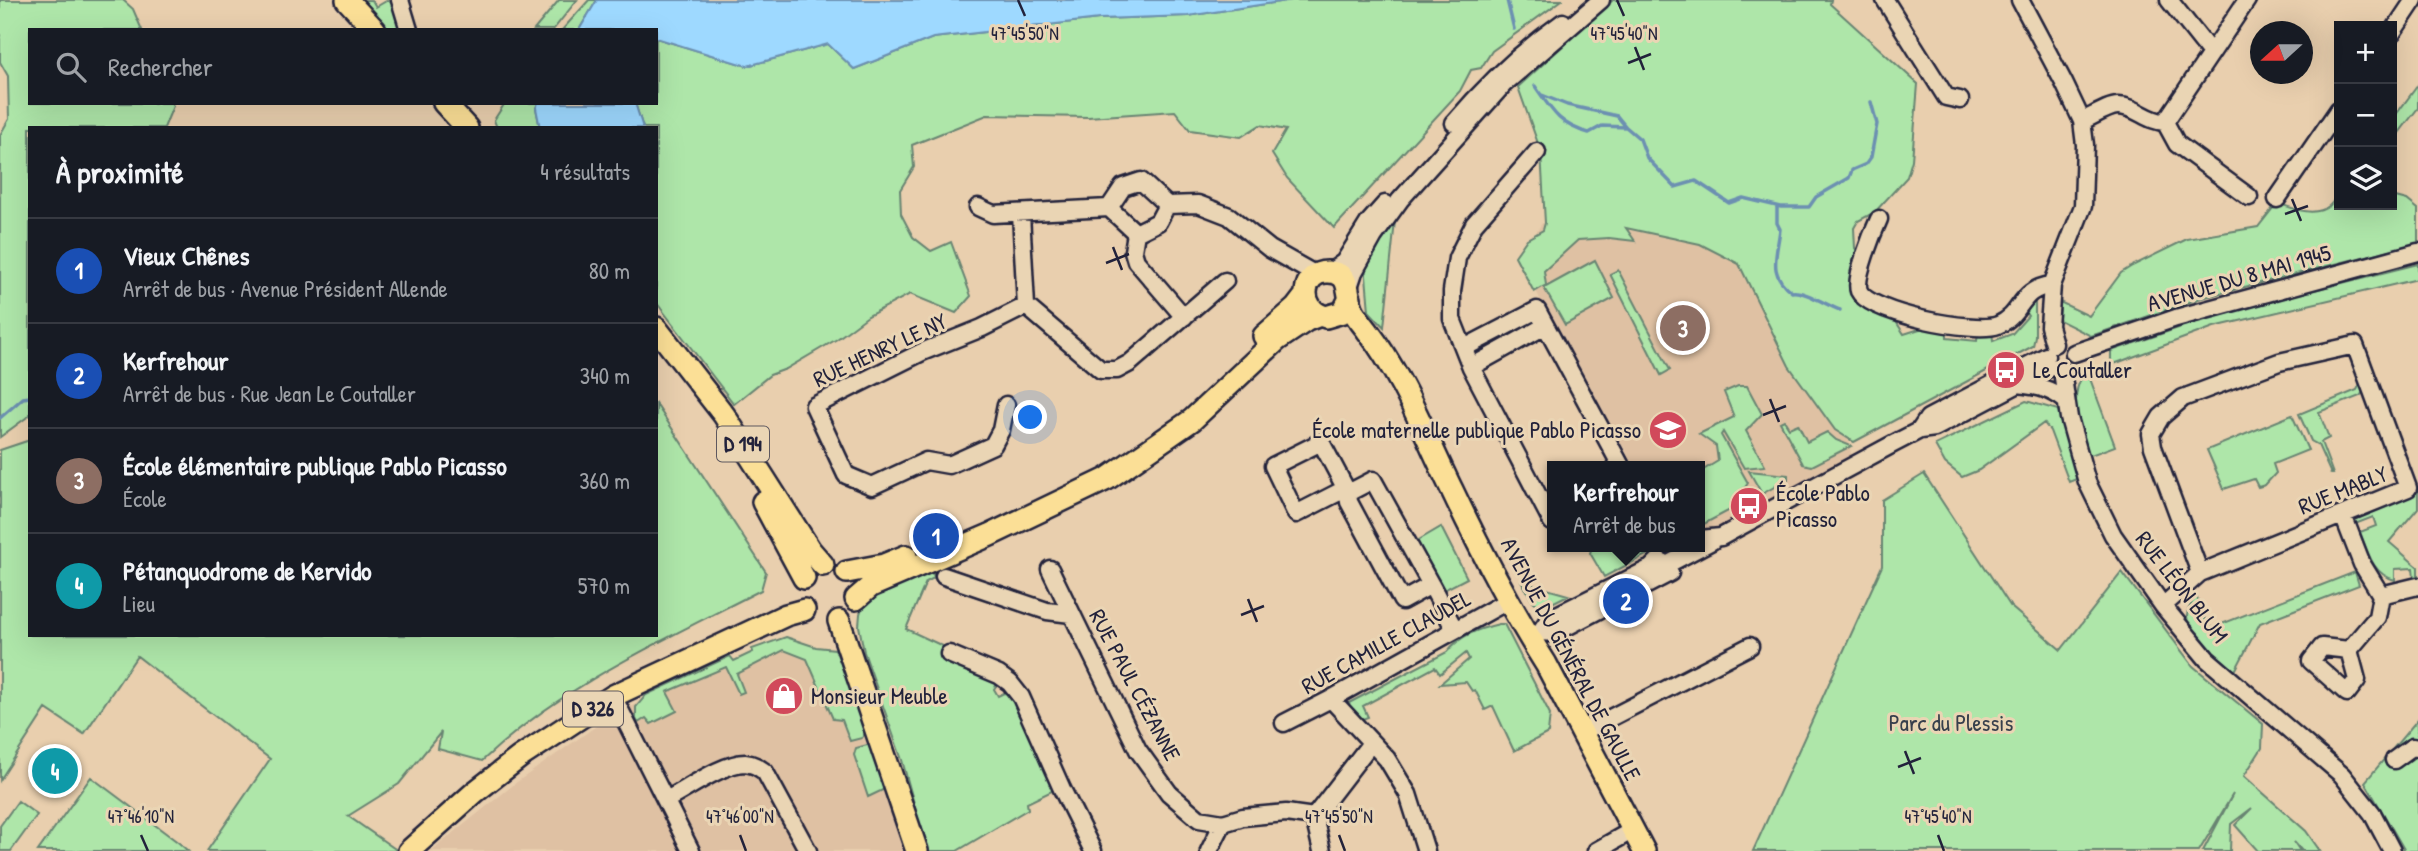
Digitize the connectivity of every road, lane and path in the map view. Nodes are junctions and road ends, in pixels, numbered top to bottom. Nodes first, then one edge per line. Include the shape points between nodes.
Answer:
1 (347, 0) edge
2 (400, 0) edge
3 (1593, 0) edge
4 (1601, 0) edge
5 (1885, 0) edge
6 (2020, 0) edge
7 (2169, 0) edge
8 (2247, 0) edge
9 (2413, 2) edge
10 (2397, 26) edge
11 (373, 28) edge
12 (408, 28) edge
13 (2211, 53) junction
14 (1960, 100) dead end
15 (446, 105) edge
16 (2334, 115) edge
17 (2082, 121) junction
18 (2165, 122) junction
19 (465, 126) edge
20 (1537, 152) dead end
21 (2249, 197) dead end
22 (2277, 199) dead end
23 (1167, 205) junction
24 (978, 207) dead end
25 (1109, 208) junction
26 (1021, 214) junction
27 (1879, 219) dead end
28 (1136, 233) junction
29 (2418, 252) edge
30 (1225, 281) dead end
31 (1314, 283) junction
32 (2052, 285) junction
33 (1350, 293) junction
34 (1026, 306) junction
35 (1327, 316) junction
36 (1184, 317) junction
37 (1545, 326) junction
38 (658, 330) edge
39 (658, 343) edge
40 (1464, 348) junction
41 (2074, 353) junction
42 (2053, 359) junction
43 (1471, 367) junction
44 (2018, 384) junction
45 (2066, 401) junction
46 (1006, 405) dead end
47 (1920, 430) junction
48 (1617, 461) edge
49 (1347, 491) junction
50 (1452, 491) junction
51 (1547, 512) edge
52 (2343, 515) junction
53 (1705, 544) edge
54 (1676, 556) edge
55 (823, 565) junction
56 (1050, 569) dead end
57 (847, 572) junction
58 (2200, 573) junction
59 (944, 576) dead end
60 (804, 578) junction
61 (1431, 585) junction
62 (2418, 586) edge
63 (2381, 595) junction
64 (856, 599) junction
65 (1509, 600) junction
66 (2162, 606) junction
67 (804, 610) junction
68 (1072, 614) junction
69 (839, 621) junction
70 (1455, 630) junction
71 (1535, 635) junction
72 (1750, 646) dead end
73 (2349, 650) dead end
74 (949, 654) dead end
75 (613, 696) junction
76 (1331, 699) junction
77 (1284, 723) dead end
78 (1581, 733) junction
79 (1371, 743) junction
80 (2418, 748) edge
81 (2394, 760) dead end
82 (666, 800) junction
83 (1314, 817) junction
84 (1223, 823) junction
85 (1633, 830) junction
86 (686, 849) edge
87 (409, 851) edge
88 (808, 851) edge
89 (917, 851) edge
90 (1093, 851) edge
91 (1209, 851) edge
92 (1322, 851) edge
93 (1426, 851) edge
94 (1596, 851) edge
95 (1644, 851) edge
96 (2392, 851) edge

1 - 11 main road
2 - 12 street
3 - 31 street via 1539,38 1493,80 1369,222 1345,262
4 - 33 street via 1504,84 1400,200 1354,272
5 - 14 street via 1946,97
6 - 17 street, RUE LÉON BLUM
7 - 13 street
8 - 13 street
9 - 10 street
13 - 18 street
15 - 19 main road
16 - 22 street
17 - 18 street via 2117,106
17 - 32 street, RUE LÉON BLUM via 2083,206
18 - 21 street via 2176,144
20 - 40 street via 1474,224 1457,258 1452,319
23 - 25 street via 1140,181 1123,187
23 - 28 street via 1158,222
23 - 31 street via 1198,204 1229,216
24 - 26 street via 993,214
25 - 26 street
25 - 28 street
26 - 34 street
27 - 32 street via 1858,284 1871,301 1940,324 1982,328 1998,325 2029,293
28 - 36 street via 1136,261
29 - 41 street, AVENUE DU 8 MAI 1945 via 2176,318
30 - 36 street
31 - 33 main road via 1342,277
31 - 35 main road via 1309,306
31 - 57 main road via 1296,308 1216,385 1101,467 1042,498 884,565
32 - 42 street, RUE LÉON BLUM via 2049,326
33 - 35 main road via 1343,312
33 - 50 main road, AVENUE DU GÉNÉRAL DE GAULLE via 1351,307 1409,397
34 - 36 street via 1101,370 1116,370 1130,363
34 - 46 street, RUE HENRY LE NY via 814,406 846,475 872,486 926,461 949,465 993,445
35 - 50 main road, AVENUE DU GÉNÉRAL DE GAULLE via 1345,323 1380,363
35 - 64 main road via 1307,320 1277,340 1192,420 1107,480 871,586
37 - 40 street via 1537,310
37 - 43 street
37 - 48 street
38 - 55 main road, D 194 via 724,415
39 - 60 main road, D 194 via 728,441
40 - 43 street
41 - 42 street via 2066,344
41 - 42 street via 2071,367
42 - 44 street
42 - 45 street, RUE LÉON BLUM
42 - 47 street via 1928,418
43 - 51 street
44 - 45 street via 2056,392
44 - 47 street via 1935,428
45 - 66 street, RUE LÉON BLUM via 2087,482 2099,509
47 - 53 street
49 - 49 street via 1296,514 1273,466 1321,442
49 - 61 street via 1373,480
49 - 61 street via 1402,601
50 - 65 main road, AVENUE DU GÉNÉRAL DE GAULLE
52 - 58 street, RUE MABLY
52 - 58 street, RUE MABLY via 2409,488 2355,345 2279,362 2183,398 2161,417 2151,434 2152,447
52 - 63 street via 2362,564
54 - 71 street via 1549,619
54 - 71 street via 1630,592 1555,632
55 - 57 main road via 837,565
55 - 60 main road
56 - 68 street, RUE PAUL CÉZANNE
57 - 64 main road via 855,582
58 - 66 street, RUE MABLY
59 - 68 street via 1047,611
60 - 67 main road via 799,589
61 - 70 street
62 - 63 street
63 - 73 street via 2377,617
64 - 69 main road via 849,614
65 - 70 street, RUE CAMILLE CLAUDEL
65 - 71 main road, AVENUE DU GÉNÉRAL DE GAULLE
66 - 96 street, RUE LÉON BLUM via 2207,659 2342,775 2372,813
67 - 69 main road via 814,619
67 - 75 main road, D 326
68 - 84 street, RUE PAUL CÉZANNE via 1138,750 1169,793 1199,819
69 - 89 main road
70 - 76 street, RUE CAMILLE CLAUDEL
71 - 78 main road, AVENUE DU GÉNÉRAL DE GAULLE
72 - 78 street
74 - 90 street via 999,675 1021,697
75 - 82 street
75 - 87 main road, D 326 via 520,757
76 - 77 street, RUE CAMILLE CLAUDEL
76 - 79 street
78 - 85 main road, AVENUE DU GÉNÉRAL DE GAULLE
79 - 83 street
79 - 93 street via 1408,794
80 - 81 street via 2412,747
82 - 86 street
82 - 88 street via 728,767 755,764 765,772
83 - 84 street via 1286,813
83 - 92 street
84 - 91 street
85 - 94 street
85 - 95 main road, AVENUE DU GÉNÉRAL DE GAULLE

